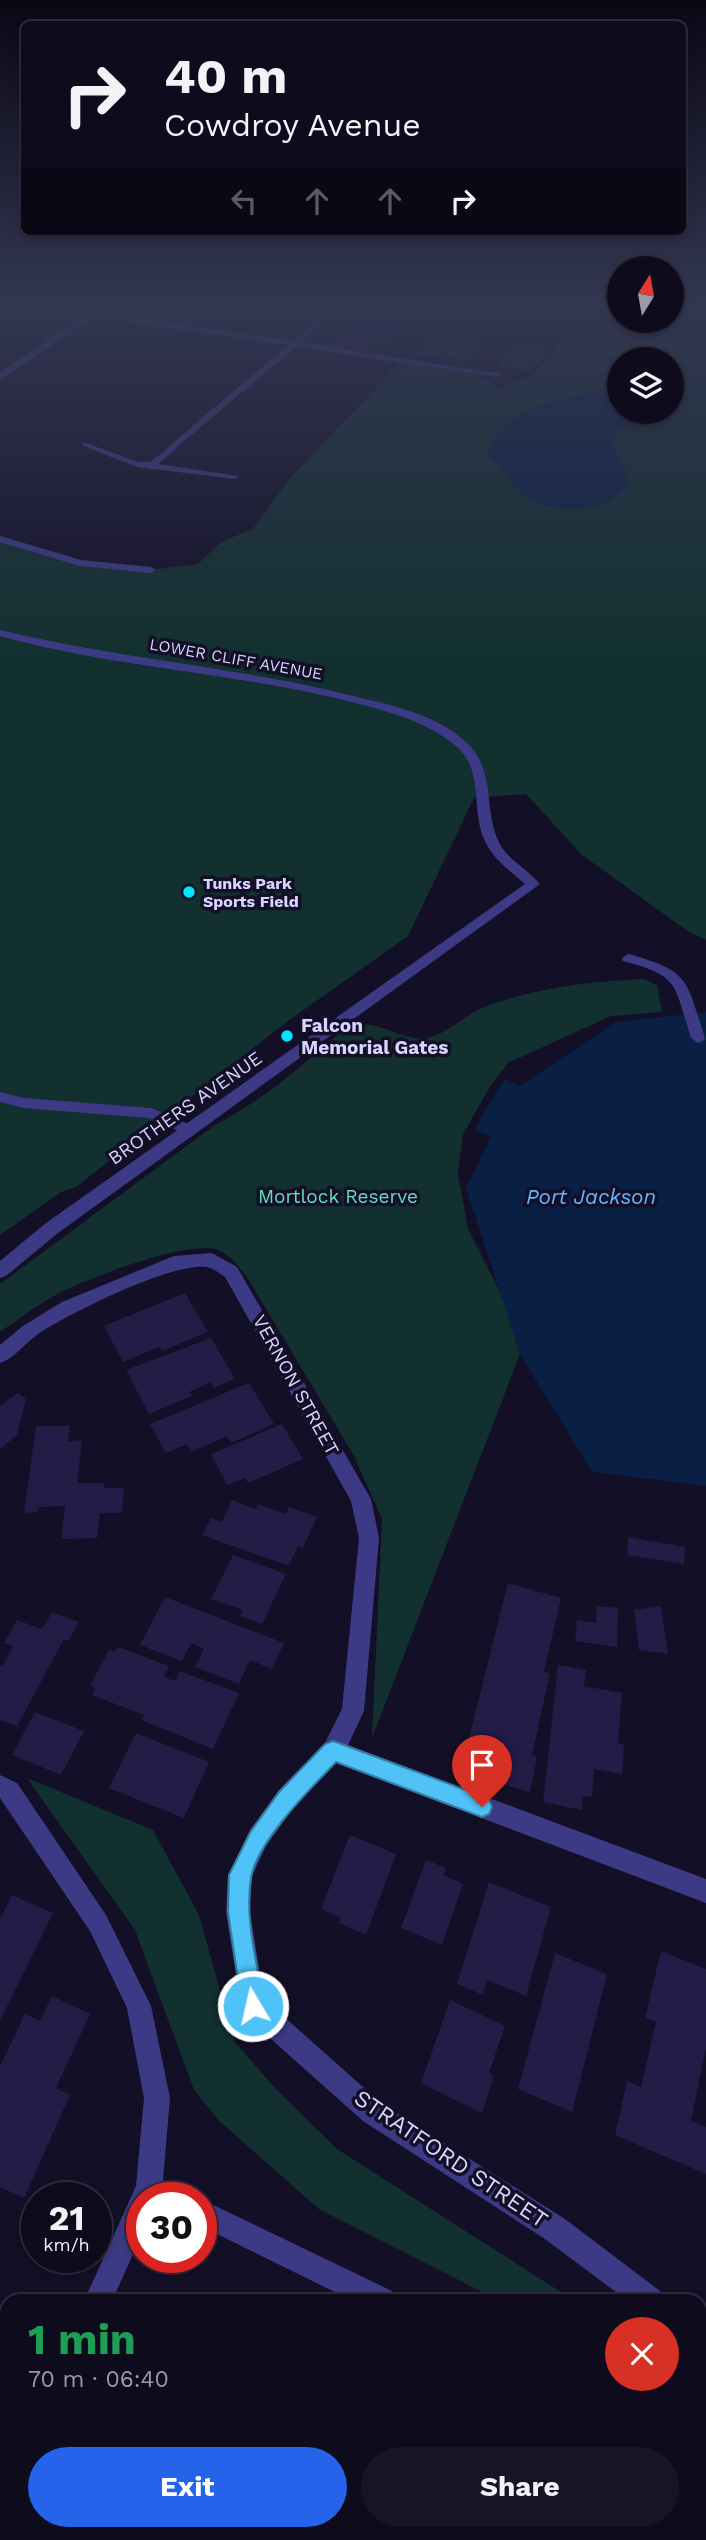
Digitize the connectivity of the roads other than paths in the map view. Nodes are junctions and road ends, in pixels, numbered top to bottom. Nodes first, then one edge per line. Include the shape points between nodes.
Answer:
1 (200, 426) edge
2 (86, 444) dead end
3 (171, 450) joint
4 (152, 465) junction
5 (235, 476) dead end
6 (0, 539) edge
7 (151, 570) dead end
8 (0, 633) edge
9 (533, 884) joint
10 (628, 958) dead end
11 (698, 1038) dead end
12 (0, 1097) edge
13 (188, 1130) junction
14 (0, 1271) edge
15 (0, 1356) edge
16 (333, 1751) junction
17 (0, 1786) edge
18 (706, 1891) edge
19 (153, 2182) edge
20 (217, 2220) edge
21 (126, 2247) edge
22 (102, 2294) edge
23 (369, 2294) edge
24 (641, 2294) edge

1 - 3 street
2 - 4 lane via 136,464
3 - 4 lane
4 - 5 lane
6 - 7 street via 80,563
8 - 9 street, LOWER CLIFF AVENUE via 117,657 284,682 390,708 434,726 470,755 484,785 489,835 495,848
9 - 13 street, BROTHERS AVENUE
10 - 11 lane via 657,966 678,981
12 - 13 lane via 151,1113
13 - 14 street, BROTHERS AVENUE
15 - 16 street, VERNON STREET via 68,1307 180,1261 212,1260 231,1272 361,1499 369,1538 353,1711
16 - 18 street
16 - 24 street, STRATFORD STREET via 287,1798 258,1838 240,1875 239,1912 253,2006 372,2112 555,2229
17 - 19 street via 9,1791 98,1923 139,2006 157,2098
20 - 23 street
21 - 22 street

